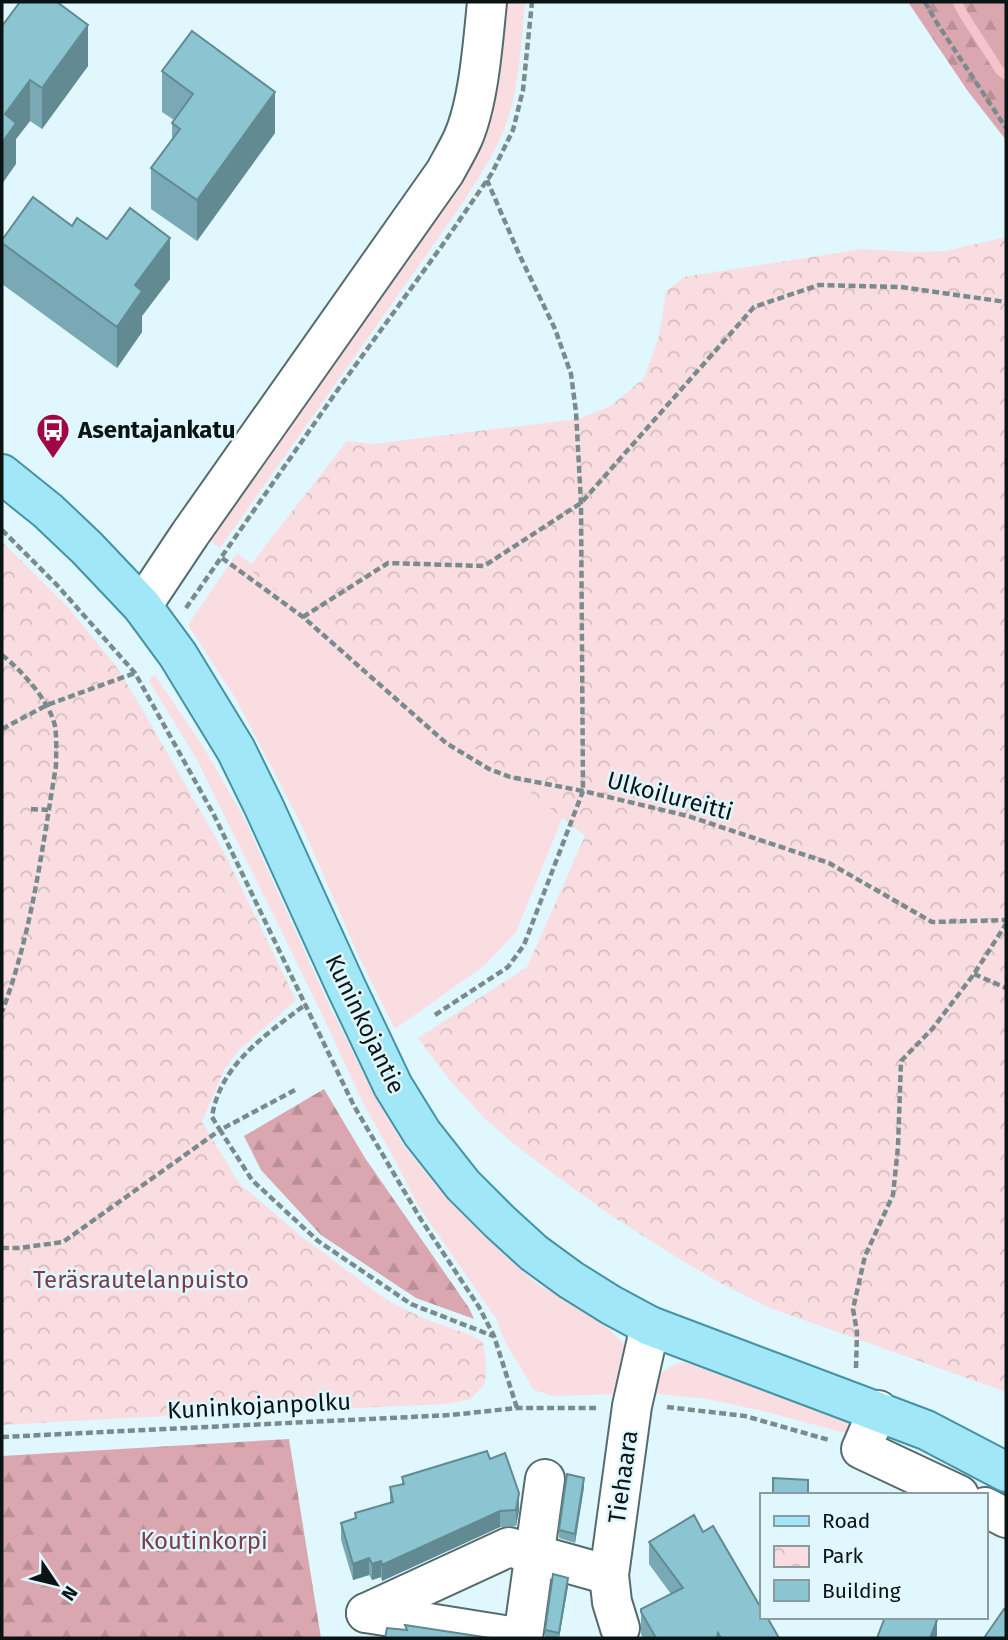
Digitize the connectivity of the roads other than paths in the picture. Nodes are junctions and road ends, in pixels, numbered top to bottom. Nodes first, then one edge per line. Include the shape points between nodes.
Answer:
1 (487, 2) edge
2 (2, 474) edge
3 (142, 606) junction
4 (650, 1326) junction
5 (877, 1410) junction
6 (1006, 1472) edge
7 (545, 1479) dead end
8 (955, 1493) edge
9 (987, 1508) edge
10 (1006, 1518) edge
11 (609, 1575) junction
12 (620, 1628) dead end

1 - 3 street via 472,109 445,172
2 - 3 main road, Kuninkojantie via 48,511
3 - 4 main road, Kuninkojantie via 236,750 393,1086 422,1133 463,1185 534,1253
4 - 5 main road, Kuninkojantie
4 - 11 street, Tiehaara via 632,1406
5 - 6 main road, Kuninkojantie
5 - 8 street via 861,1449
7 - 11 street via 535,1554
9 - 10 street
11 - 12 street, Tiehaara via 611,1602

